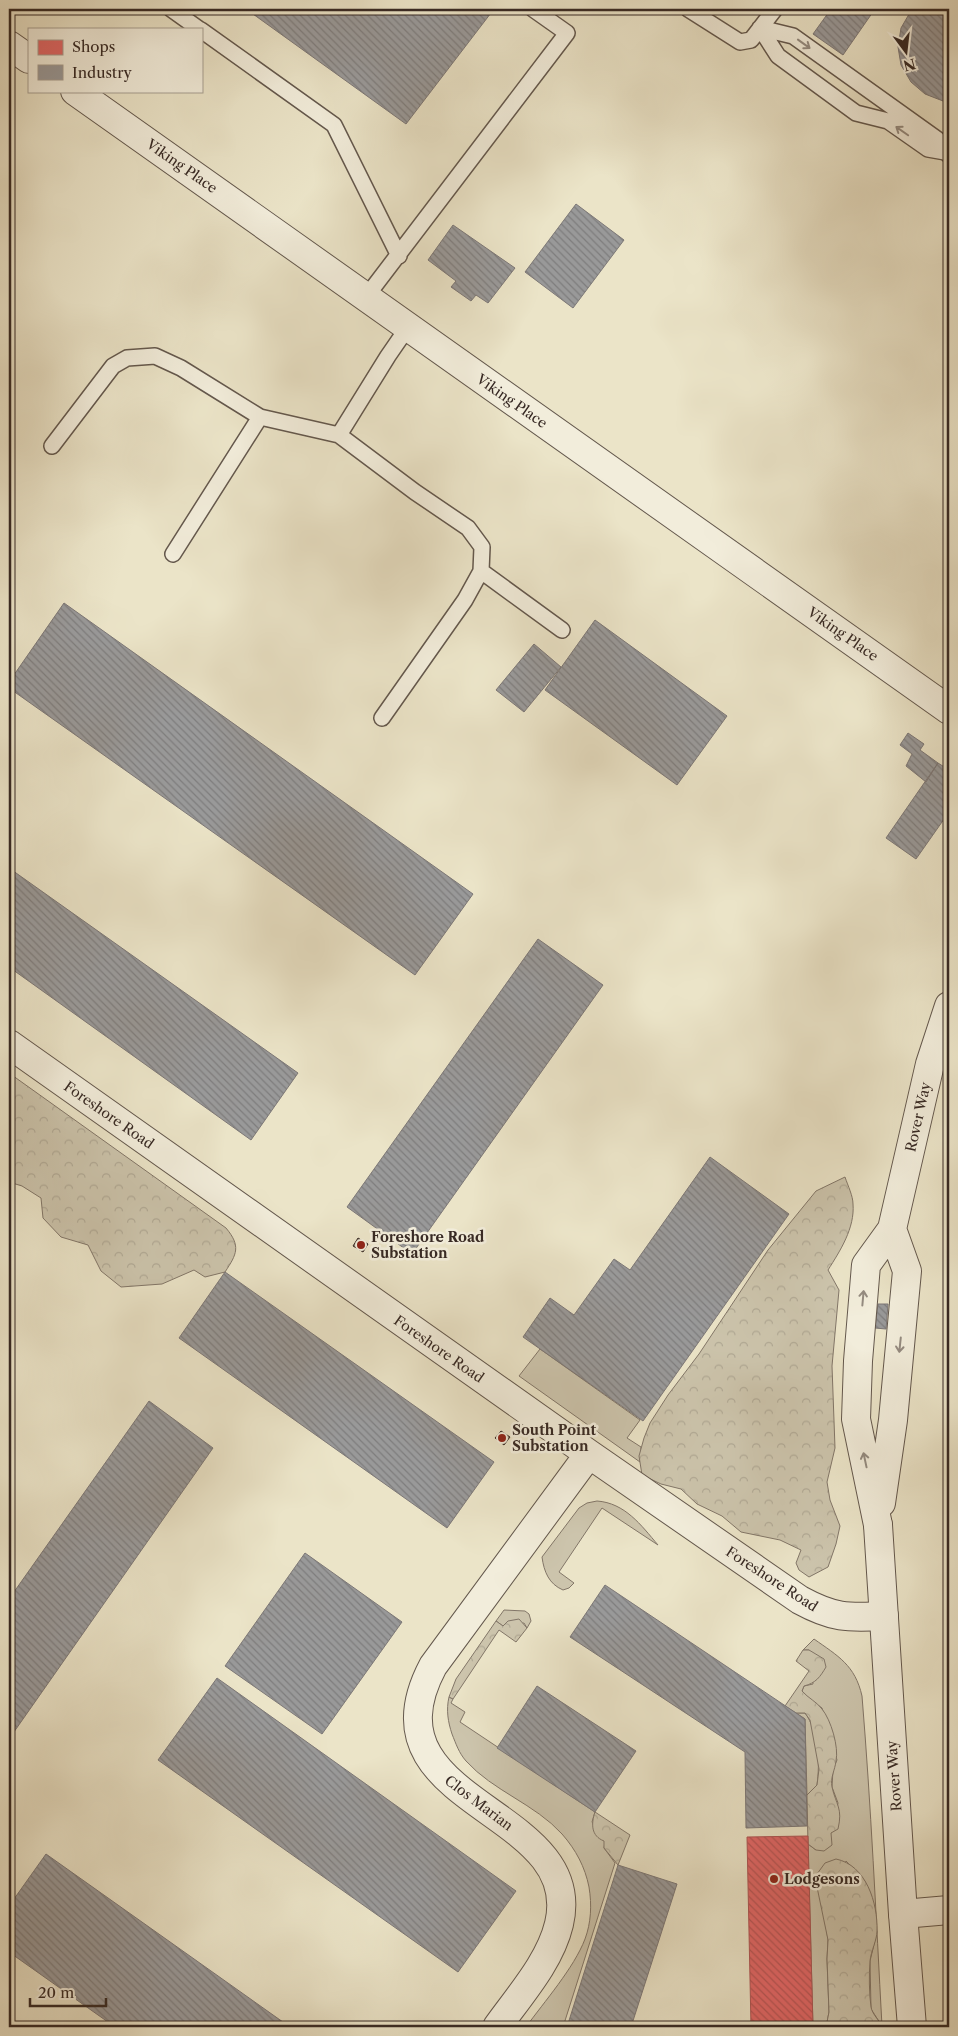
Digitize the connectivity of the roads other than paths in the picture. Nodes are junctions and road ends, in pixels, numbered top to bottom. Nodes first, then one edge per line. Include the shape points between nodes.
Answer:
1 (171, 9) edge
2 (533, 9) edge
3 (688, 9) edge
4 (775, 9) edge
5 (199, 28) edge
6 (760, 28) junction
7 (202, 30) edge
8 (9, 46) edge
9 (28, 58) edge
10 (76, 92) edge
11 (947, 154) edge
12 (398, 256) junction
13 (366, 297) junction
14 (408, 327) junction
15 (260, 417) junction
16 (339, 434) junction
17 (52, 446) dead end
18 (174, 554) dead end
19 (481, 571) junction
20 (562, 630) dead end
21 (949, 710) edge
22 (382, 718) dead end
23 (949, 1006) edge
24 (9, 1044) edge
25 (940, 1067) edge
26 (892, 1229) junction
27 (589, 1454) junction
28 (878, 1525) junction
29 (884, 1616) junction
30 (949, 1910) edge
31 (903, 1914) junction
32 (497, 2027) edge
33 (912, 2027) edge

1 - 5 lane
2 - 12 lane via 567,33
3 - 6 lane via 740,42 751,40
4 - 6 lane
6 -> 11 lane via 793,36 937,140
11 -> 6 lane via 928,149 888,121 856,113 778,56
7 - 12 lane via 334,125
8 - 9 street
10 - 13 street, Viking Place
12 - 13 lane
13 - 14 street, Viking Place
14 - 16 lane
14 - 21 street, Viking Place
15 - 16 lane
15 - 17 lane via 181,368 155,356 127,358 113,366
15 - 18 lane
16 - 19 lane via 468,528 482,547
19 - 20 lane
19 - 22 lane via 465,600
23 - 25 street, Rover Way
24 - 27 street, Foreshore Road
25 - 26 street, Rover Way
26 -> 28 street via 907,1271
28 -> 26 street via 856,1419 858,1361 866,1265
27 - 29 street, Foreshore Road via 800,1600 822,1612 842,1617
27 - 32 street, Clos Marian via 432,1666 419,1699 420,1731 432,1762 455,1787 537,1848 554,1874 559,1890 560,1922 551,1945
28 - 29 street, Rover Way
29 - 31 street, Rover Way
30 - 31 street
31 - 33 street, Rover Way

